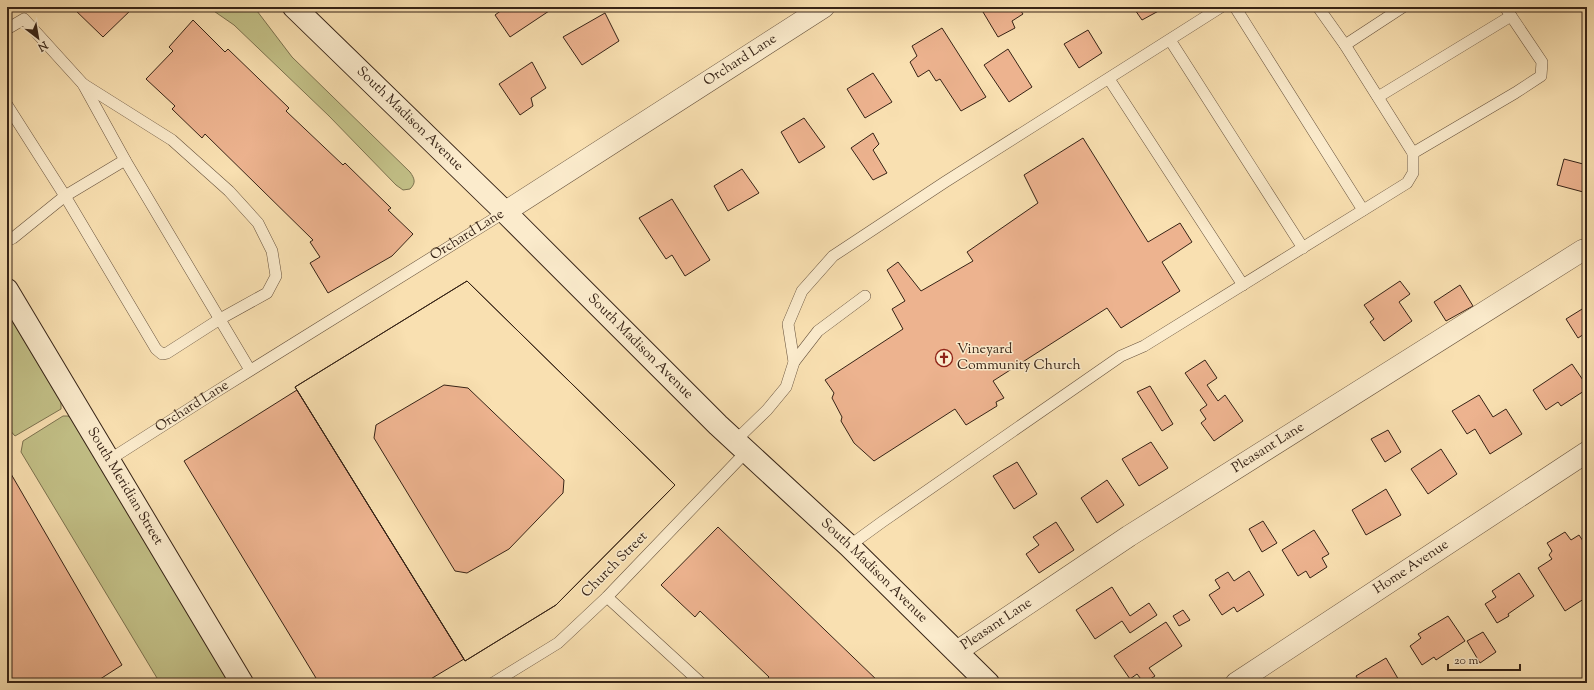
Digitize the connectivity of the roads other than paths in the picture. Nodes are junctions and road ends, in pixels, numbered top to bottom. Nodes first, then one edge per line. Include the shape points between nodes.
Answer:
1 (294, 7) edge
2 (824, 7) edge
3 (1221, 7) edge
4 (1235, 7) edge
5 (1318, 7) edge
6 (1403, 7) edge
7 (1508, 12) edge
8 (7, 29) edge
9 (1170, 40) junction
10 (1345, 45) junction
11 (1109, 79) junction
12 (83, 84) junction
13 (1378, 97) junction
14 (7, 105) edge
15 (1413, 153) junction
16 (125, 160) junction
17 (65, 196) junction
18 (1363, 210) junction
19 (505, 212) junction
20 (7, 241) edge
21 (1303, 248) junction
22 (1583, 250) dead end
23 (1243, 285) junction
24 (7, 290) edge
25 (865, 296) dead end
26 (220, 319) junction
27 (794, 362) junction
28 (250, 370) junction
29 (740, 446) junction
30 (1587, 452) edge
31 (109, 460) junction
32 (849, 546) junction
33 (607, 597) junction
34 (956, 652) junction
35 (242, 683) edge
36 (493, 683) edge
37 (701, 683) edge
38 (988, 683) edge
39 (1236, 683) edge

1 - 19 main road, South Madison Avenue
2 - 19 street, Orchard Lane
3 - 9 lane
4 - 18 lane
5 - 10 lane
6 - 10 lane
7 - 13 lane
7 - 15 lane via 1542,62 1541,76
8 - 12 lane via 24,19
9 - 11 lane
9 - 21 lane
10 - 13 lane
11 - 23 lane
11 - 27 lane via 833,256 802,292 788,324
12 - 16 lane
12 - 26 lane via 172,140 229,191 258,223 272,251 276,276 267,293
13 - 15 lane
14 - 17 lane
15 - 18 lane via 1413,173 1407,183
16 - 17 lane
16 - 26 lane
17 - 20 lane
17 - 26 lane via 156,349 162,354
18 - 21 lane
19 - 28 lane, Orchard Lane
19 - 29 main road, South Madison Avenue
21 - 23 lane
22 - 34 street, Pleasant Lane via 1129,536
23 - 32 lane via 1144,346 1121,356
24 - 31 main road, South Meridian Street
25 - 27 lane via 818,331
26 - 28 lane
27 - 29 lane, Church Street via 786,387
28 - 31 lane, Orchard Lane
29 - 32 main road, South Madison Avenue
29 - 33 lane, Church Street
30 - 39 street, Home Avenue
31 - 35 main road, South Meridian Street
32 - 34 main road, South Madison Avenue
33 - 36 lane, Church Street via 558,643
33 - 37 lane
34 - 38 main road, South Madison Avenue

